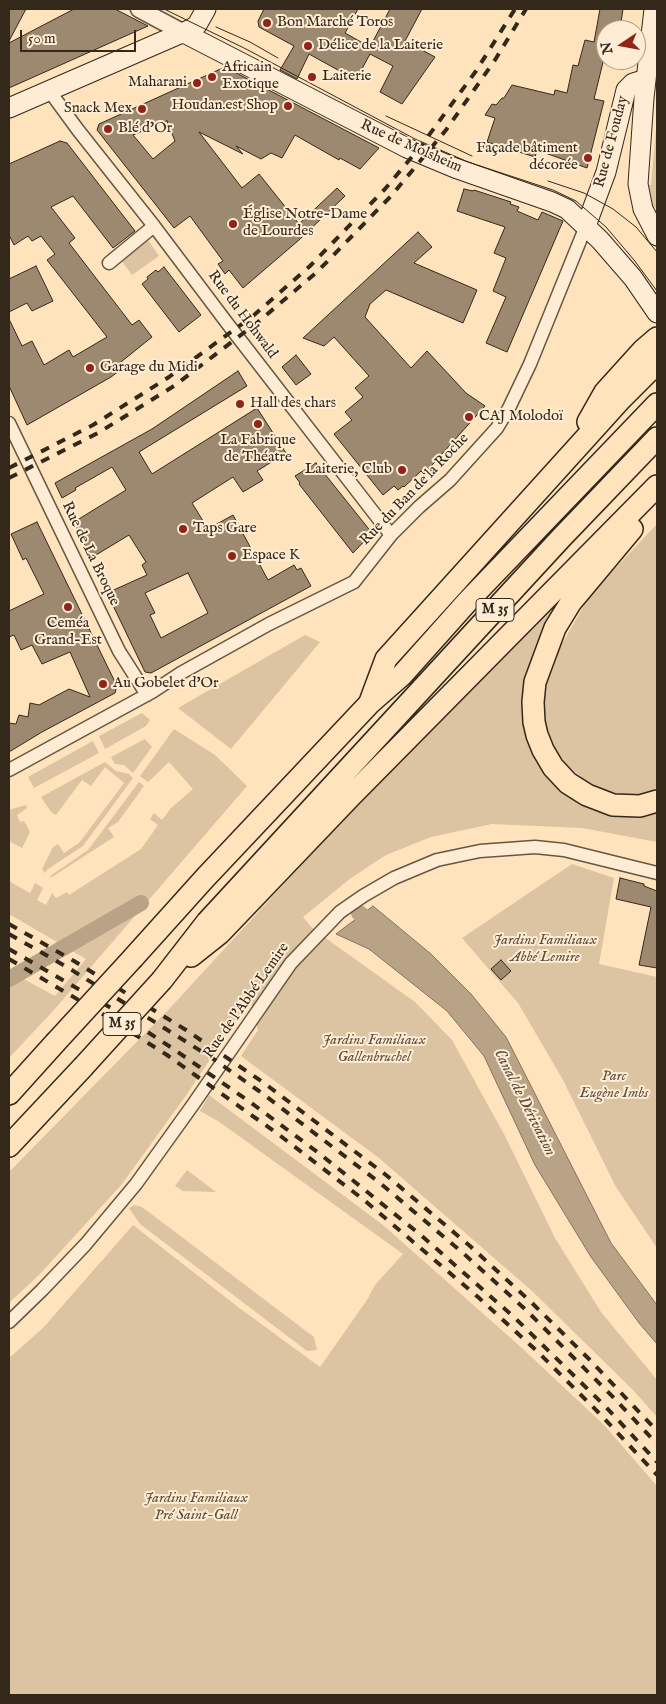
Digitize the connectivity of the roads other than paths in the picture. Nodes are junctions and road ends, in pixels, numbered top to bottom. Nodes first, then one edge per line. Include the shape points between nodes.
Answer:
1 (139, 9) edge
2 (206, 9) edge
3 (654, 9) edge
4 (182, 32) junction
5 (646, 79) junction
6 (48, 90) junction
7 (9, 108) edge
8 (154, 226) junction
9 (586, 226) junction
10 (657, 236) edge
11 (109, 263) dead end
12 (657, 313) edge
13 (652, 355) edge
14 (657, 404) edge
15 (9, 424) edge
16 (657, 438) edge
17 (657, 486) edge
18 (657, 498) edge
19 (391, 535) junction
20 (147, 695) junction
21 (370, 704) junction
22 (9, 770) edge
23 (657, 802) edge
24 (657, 873) edge
25 (163, 978) junction
26 (9, 1094) edge
27 (9, 1146) edge
28 (9, 1322) edge

1 - 4 street, Rue de Molsheim
2 - 4 main road via 196,25
3 - 5 main road
4 - 6 main road
4 - 9 main road, Rue de Molsheim via 407,148 552,202
5 - 9 main road, Rue de Fouday via 633,83 626,90 606,172
5 - 10 main road via 638,184 643,209
6 - 7 main road
6 - 8 street, Rue du Hohwald
8 - 11 street
8 - 19 street, Rue du Hohwald
9 - 12 main road, Rue de Molsheim via 633,278
9 - 19 street, Rue du Ban de la Roche via 530,364 501,421 450,480
13 - 21 highway via 605,392 567,460 386,659
14 - 21 highway, M 35 via 468,601 402,675
15 - 20 street, Rue de La Broque via 119,651
16 - 25 highway, M 35 via 207,922
17 - 25 highway via 220,933
18 - 23 highway via 571,602 555,628 535,682 533,702 537,735 543,750 568,783 613,805 640,806
19 - 20 street, Rue du Ban de la Roche via 354,582 269,624
20 - 22 street, Rue du Ban de la Roche
21 - 26 highway, M 35, bridge via 205,878
24 - 28 street, Rue de l'Abbé Lemire via 564,850 489,851 437,860 394,878 363,896 340,912 291,962 136,1184 85,1245
25 - 27 highway, M 35, bridge

